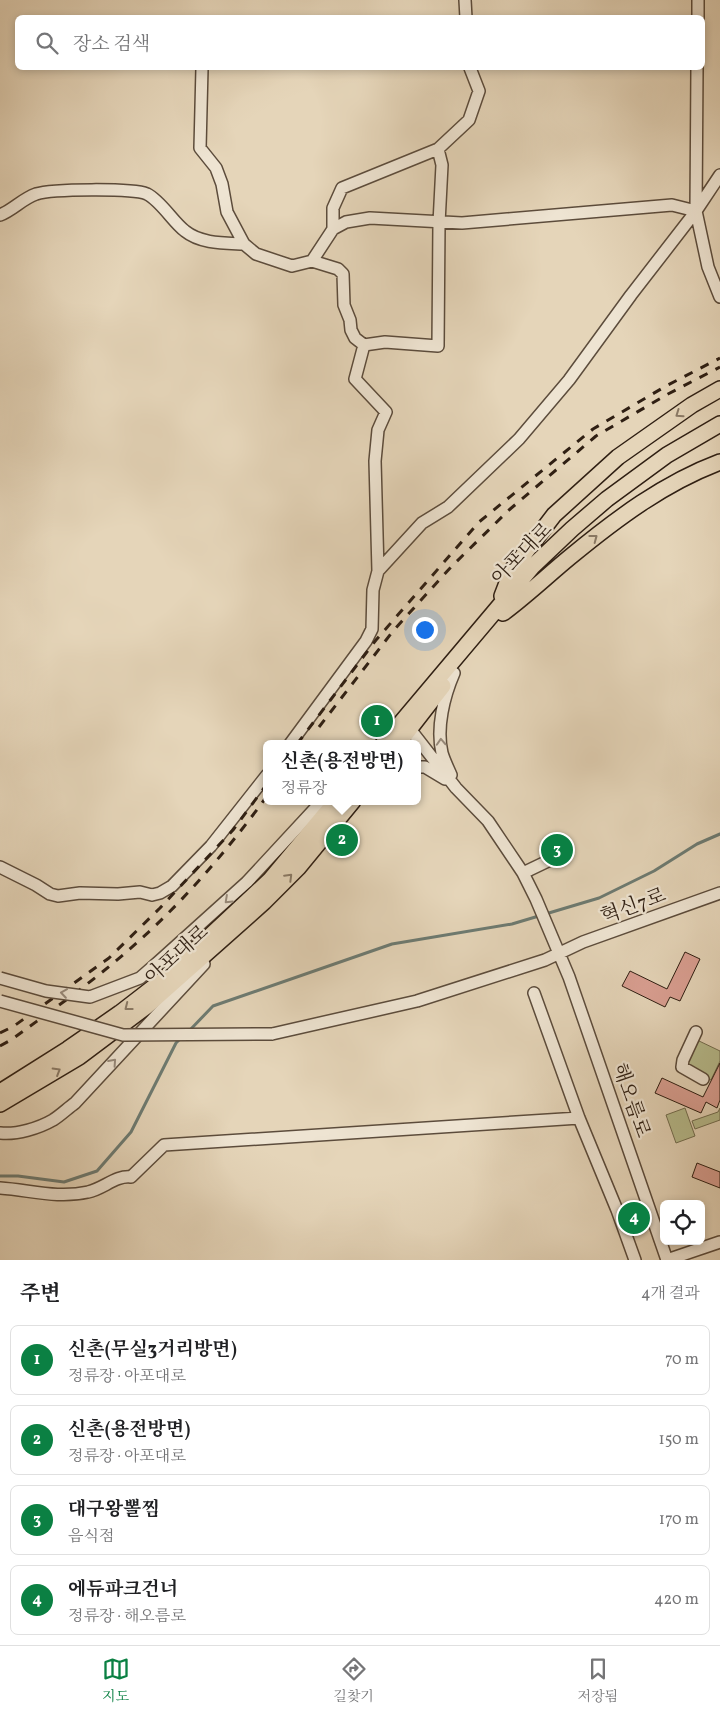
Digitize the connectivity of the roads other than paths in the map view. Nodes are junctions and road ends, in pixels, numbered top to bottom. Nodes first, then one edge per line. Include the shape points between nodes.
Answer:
1 (465, 0) edge
2 (698, 0) edge
3 (466, 15) edge
4 (698, 15) edge
5 (202, 70) edge
6 (471, 70) edge
7 (697, 70) edge
8 (438, 149) junction
9 (720, 176) edge
10 (696, 211) junction
11 (0, 215) edge
12 (439, 222) junction
13 (333, 229) junction
14 (244, 244) junction
15 (312, 261) junction
16 (720, 297) edge
17 (364, 345) junction
18 (720, 389) edge
19 (720, 424) edge
20 (720, 435) edge
21 (720, 462) edge
22 (378, 571) junction
23 (499, 611) junction
24 (454, 673) junction
25 (406, 724) junction
26 (293, 740) edge
27 (388, 740) edge
28 (400, 740) edge
29 (418, 740) edge
30 (421, 743) edge
31 (421, 767) edge
32 (263, 780) edge
33 (456, 788) junction
34 (318, 805) edge
35 (345, 805) edge
36 (346, 805) edge
37 (550, 860) dead end
38 (0, 866) edge
39 (523, 873) junction
40 (720, 894) edge
41 (264, 902) junction
42 (560, 953) junction
43 (0, 978) edge
44 (534, 993) dead end
45 (0, 1001) edge
46 (696, 1032) dead end
47 (703, 1079) dead end
48 (0, 1092) edge
49 (0, 1104) edge
50 (579, 1118) junction
51 (2, 1134) edge
52 (0, 1188) edge
53 (720, 1242) edge
54 (635, 1260) edge
55 (667, 1260) edge

1 - 3 street
2 - 4 street
5 - 14 street via 200,148 216,168 227,212
6 - 8 street via 479,91 469,120
7 - 10 street
8 - 12 street via 442,165
8 - 13 street via 342,188 333,208
9 - 10 street
10 - 12 street via 672,205 462,223
10 - 16 street via 708,267
10 - 22 street via 569,380 519,439 448,507 422,523
11 - 14 street via 37,194 63,190 125,191 147,194 186,232 210,242
12 - 13 street via 370,218 346,222
12 - 17 street via 438,346 385,342
13 - 15 street
14 - 15 street via 256,254 292,266
15 - 17 street via 338,269 343,274 344,305 351,330
17 - 22 street via 355,379 386,412 378,430 374,460
18 -> 23 main road via 618,457 554,515 512,570
19 - 23 main road, 아포대로 via 667,455 607,499 534,566
20 - 23 main road, 아포대로 via 660,472 608,511 577,536
23 -> 21 main road via 519,601 570,557 652,495
22 - 26 street via 373,590 372,629 366,641
23 - 24 main road, 아포대로
23 - 25 main road, 아포대로
24 - 25 main road, 아포대로
33 -> 24 street via 442,753 441,741 444,705
25 - 27 main road, 아포대로
25 - 28 main road, 아포대로
25 - 29 street
30 - 33 street
31 - 33 street
32 - 38 street via 211,846 172,886 160,893 58,896
33 - 39 street, 해오름로 via 488,821
34 -> 43 street, bridge via 247,882 140,978 90,997 46,991
35 -> 48 main road, 아포대로 via 164,979 68,1049
41 -> 36 main road, 아포대로 via 298,868
37 - 39 street
39 - 42 street, 해오름로
40 - 42 street, 혁신7로
49 -> 41 main road, 아포대로 via 79,1057 124,1024
51 -> 41 street via 36,1128 54,1120 75,1102
42 - 45 street, 혁신7로, bridge via 417,1001 272,1034 123,1035
42 - 55 street, 해오름로
44 - 50 street
46 - 47 street via 682,1060 682,1067
50 - 52 street via 164,1145 131,1177 116,1179 94,1191 60,1195
50 - 54 street
53 - 55 street

